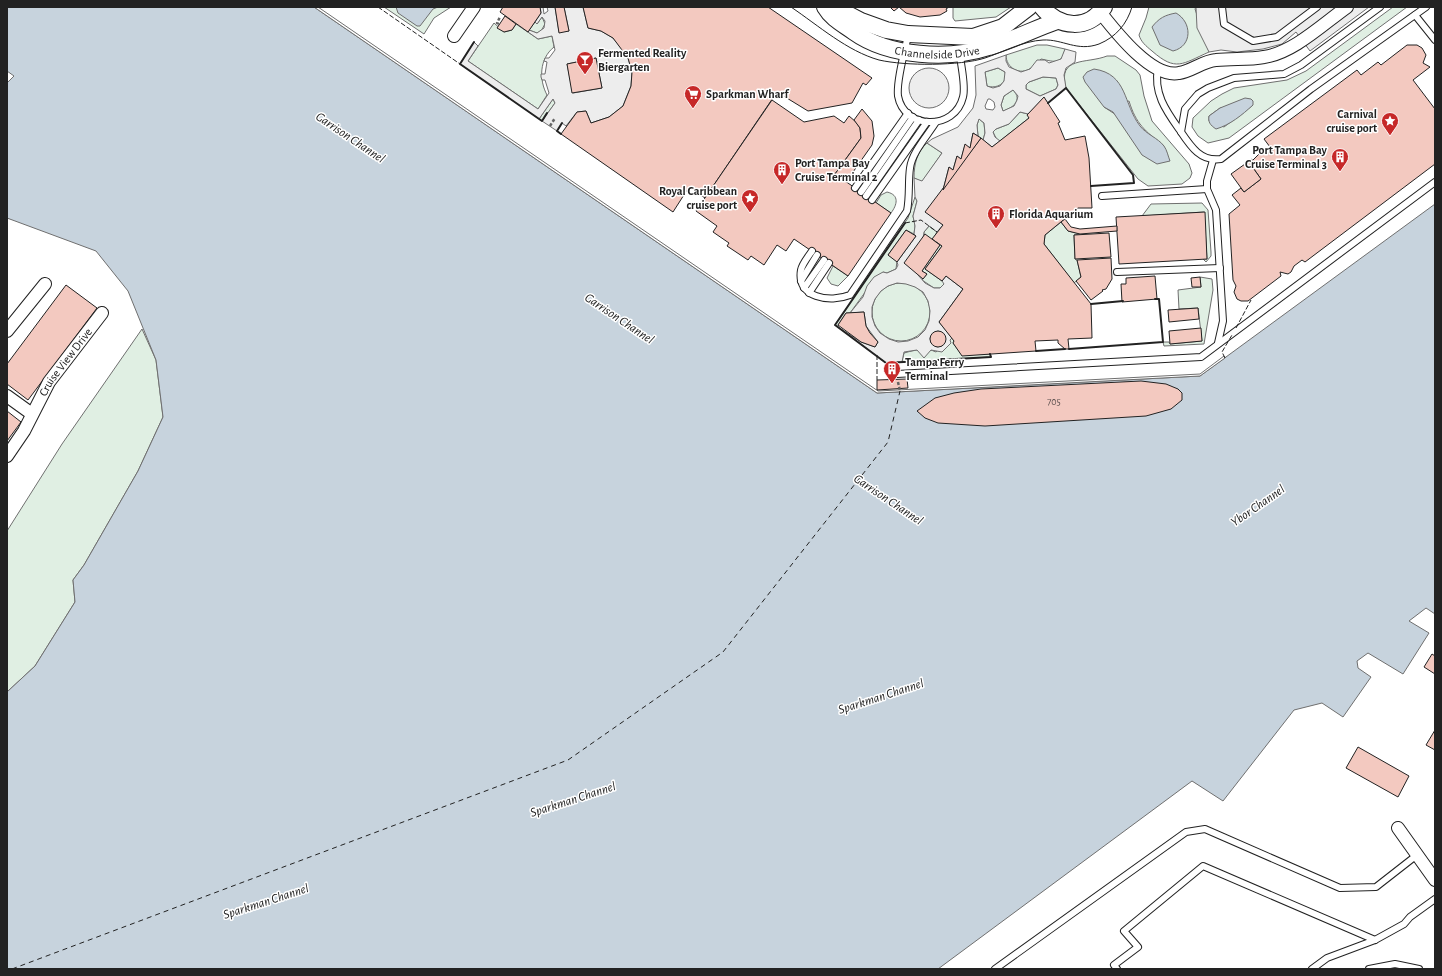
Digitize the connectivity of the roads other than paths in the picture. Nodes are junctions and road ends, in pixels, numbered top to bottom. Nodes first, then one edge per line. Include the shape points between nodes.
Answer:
1 (474, 7) edge
2 (825, 7) edge
3 (834, 7) edge
4 (1029, 7) edge
5 (1042, 7) edge
6 (1222, 7) edge
7 (1317, 7) edge
8 (1347, 7) edge
9 (1380, 7) edge
10 (1426, 7) edge
11 (1102, 10) edge
12 (1415, 14) junction
13 (1057, 21) junction
14 (908, 34) junction
15 (454, 36) dead end
16 (1435, 40) edge
17 (905, 52) junction
18 (960, 53) junction
19 (1158, 68) junction
20 (908, 113) junction
21 (916, 119) junction
22 (927, 122) junction
23 (936, 122) junction
24 (1181, 132) junction
25 (1213, 160) junction
26 (1435, 182) edge
27 (855, 188) dead end
28 (1207, 189) junction
29 (864, 194) dead end
30 (1102, 196) dead end
31 (872, 200) dead end
32 (812, 251) dead end
33 (817, 255) dead end
34 (1220, 268) junction
35 (1117, 272) dead end
36 (801, 281) junction
37 (45, 284) dead end
38 (804, 288) junction
39 (809, 293) junction
40 (102, 312) dead end
41 (7, 331) edge
42 (1218, 343) junction
43 (897, 374) dead end
44 (7, 396) edge
45 (32, 414) junction
46 (7, 456) edge
47 (1398, 828) dead end
48 (1417, 855) junction
49 (1435, 880) edge
50 (1435, 899) edge
51 (1375, 940) junction
52 (995, 969) edge
53 (1117, 969) edge
54 (1312, 969) edge
55 (1369, 969) edge
56 (1419, 969) edge

1 - 15 street
2 - 17 main road, Channelside Drive via 830,16 865,39 886,48
3 - 14 main road, Channelside Drive via 879,28
4 - 14 main road, Channelside Drive via 1003,27 980,36
5 - 13 main road
6 - 7 lane via 1224,24 1253,41 1277,37
8 - 19 street via 1278,54 1214,60 1178,74
9 - 24 lane via 1301,65 1284,74 1234,78 1198,94 1185,109
10 - 12 lane
11 - 13 main road via 1085,23 1066,24
11 - 19 street via 1122,40
12 - 16 lane
12 - 25 lane via 1311,89 1227,156
13 - 18 main road, Channelside Drive via 990,47
14 - 17 lane
17 - 18 main road, Channelside Drive
17 - 20 lane via 898,97
18 - 23 lane via 963,98 959,108 951,116
19 - 24 lane via 1156,78 1163,107
20 - 21 lane
20 - 27 lane
21 - 22 lane
21 - 29 lane
22 - 23 lane
22 - 31 lane
23 - 39 lane via 913,157 907,211 853,292 842,298 823,299
24 - 25 lane via 1196,151
25 - 28 lane
26 - 42 lane
28 - 30 lane
28 - 34 lane via 1216,210
32 - 36 lane via 801,268
33 - 36 lane
34 - 35 lane
34 - 42 lane via 1223,321
36 - 38 lane
37 - 41 street
38 - 39 lane
38 - 39 lane via 826,261
40 - 45 street, Cruise View Drive via 49,382
42 - 43 lane via 1201,357
44 - 45 street
45 - 46 street, Cruise View Drive
47 - 48 street
48 - 49 street
48 - 52 lane via 1376,887 1340,888 1205,829 1186,832
50 - 51 lane via 1404,924
51 - 53 lane via 1203,866 1124,931 1138,947 1114,965
51 - 54 lane via 1327,958
55 - 56 lane via 1395,964

